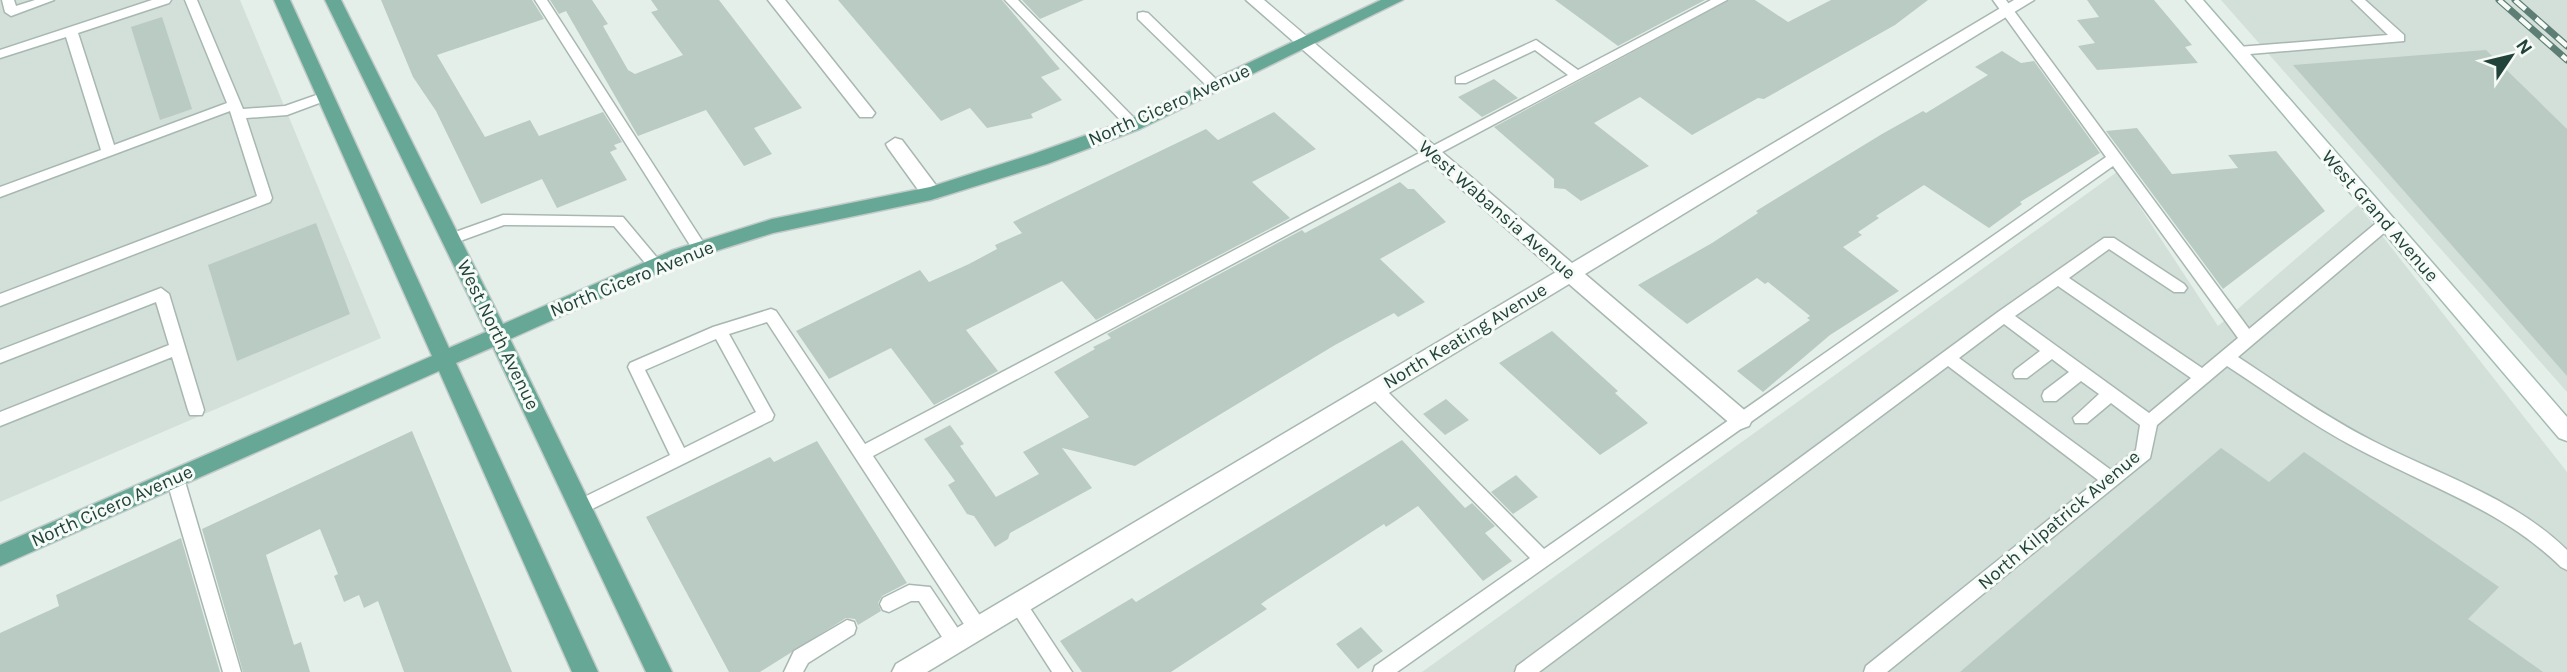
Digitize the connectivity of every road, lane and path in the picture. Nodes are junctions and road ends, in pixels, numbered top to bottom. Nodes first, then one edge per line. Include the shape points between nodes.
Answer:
1 (8, 0) edge
2 (48, 0) edge
3 (165, 0) edge
4 (191, 0) edge
5 (282, 0) edge
6 (333, 0) edge
7 (541, 0) edge
8 (776, 0) edge
9 (1011, 0) edge
10 (1254, 0) edge
11 (1395, 0) edge
12 (1721, 0) edge
13 (2194, 0) edge
14 (2358, 0) edge
15 (2011, 4) edge
16 (1143, 16) dead end
17 (71, 31) junction
18 (1304, 43) junction
19 (2238, 51) junction
20 (0, 54) edge
21 (1577, 76) junction
22 (1461, 80) dead end
23 (1215, 86) junction
24 (325, 96) junction
25 (236, 110) junction
26 (866, 113) dead end
27 (1133, 125) junction
28 (895, 144) dead end
29 (109, 152) junction
30 (1431, 153) junction
31 (2116, 157) junction
32 (0, 192) edge
33 (931, 192) junction
34 (2386, 223) junction
35 (452, 239) junction
36 (700, 249) junction
37 (656, 266) junction
38 (1570, 273) junction
39 (2057, 278) junction
40 (2179, 288) dead end
41 (0, 300) edge
42 (2004, 316) junction
43 (719, 331) junction
44 (498, 336) junction
45 (2247, 339) junction
46 (176, 349) junction
47 (2051, 351) junction
48 (0, 357) edge
49 (2226, 357) junction
50 (1948, 358) junction
51 (444, 360) junction
52 (2080, 372) junction
53 (2021, 374) dead end
54 (2202, 377) junction
55 (1375, 390) junction
56 (2111, 394) junction
57 (2050, 396) dead end
58 (195, 410) dead end
59 (2081, 418) dead end
60 (0, 419) edge
61 (1741, 420) junction
62 (2149, 422) junction
63 (2567, 432) edge
64 (861, 454) junction
65 (680, 458) junction
66 (175, 478) junction
67 (2111, 480) junction
68 (580, 507) junction
69 (0, 556) edge
70 (1542, 559) junction
71 (2567, 562) edge
72 (889, 604) dead end
73 (1018, 605) junction
74 (847, 628) dead end
75 (978, 629) junction
76 (956, 642) junction
77 (232, 672) edge
78 (585, 672) edge
79 (659, 672) edge
80 (793, 672) edge
81 (905, 672) edge
82 (1063, 672) edge
83 (1382, 672) edge
84 (1524, 672) edge
85 (1873, 672) edge

1 - 2 lane via 11,12
3 - 17 lane
4 - 25 lane
5 - 24 main road
6 - 35 main road, West North Avenue
7 - 36 lane
8 - 26 street
9 - 27 lane
10 - 18 street, West Wabansia Avenue
11 - 18 main road, North Cicero Avenue
12 - 21 lane
13 - 19 street, West Grand Avenue
14 - 19 lane via 2399,38
15 - 31 lane
15 - 38 street, North Keating Avenue
16 - 23 lane
17 - 20 lane
17 - 29 lane
18 - 23 main road, North Cicero Avenue
18 - 30 street, West Wabansia Avenue
19 - 34 street, West Grand Avenue
21 - 22 lane via 1536,44
21 - 30 lane
23 - 27 main road, North Cicero Avenue
24 - 25 lane via 287,110
24 - 51 main road
25 - 29 lane
25 - 41 lane via 265,198
27 - 33 main road, North Cicero Avenue
28 - 33 street
29 - 32 lane
30 - 38 street, West Wabansia Avenue
30 - 64 lane
31 - 45 lane
31 - 61 lane
33 - 36 main road, North Cicero Avenue via 772,226
34 - 45 lane
34 - 63 street, West Grand Avenue
35 - 37 lane via 503,220 618,221
35 - 44 main road, West North Avenue
36 - 37 main road, North Cicero Avenue
37 - 44 main road, North Cicero Avenue
38 - 55 street, North Keating Avenue
38 - 61 street, West Wabansia Avenue
39 - 40 lane via 2109,242
39 - 42 lane
39 - 54 lane
42 - 47 lane
42 - 50 lane
43 - 64 lane via 771,315
43 - 65 lane via 636,367
43 - 65 lane via 766,415
44 - 51 main road, North Cicero Avenue
44 - 68 main road, West North Avenue
45 - 49 lane
46 - 48 lane via 161,294
46 - 58 lane
46 - 60 lane
47 - 52 lane
47 - 53 lane
49 - 54 lane
49 - 71 lane via 2344,433 2521,522
50 - 67 lane via 2060,435
50 - 84 lane
51 - 66 main road, North Cicero Avenue
51 - 78 main road
52 - 56 lane
52 - 57 lane
54 - 62 lane
55 - 70 lane
55 - 73 street, North Keating Avenue
56 - 59 lane
56 - 62 lane
61 - 70 lane
62 - 67 lane, North Kilpatrick Avenue via 2144,453
64 - 75 lane
65 - 68 lane
66 - 69 main road, North Cicero Avenue
66 - 77 lane
67 - 85 lane, North Kilpatrick Avenue
68 - 79 main road, West North Avenue
70 - 83 lane
72 - 76 lane via 909,593 924,593
73 - 75 street, North Keating Avenue
73 - 82 lane
74 - 80 lane via 801,657
75 - 76 street, North Keating Avenue
76 - 81 street, North Keating Avenue

